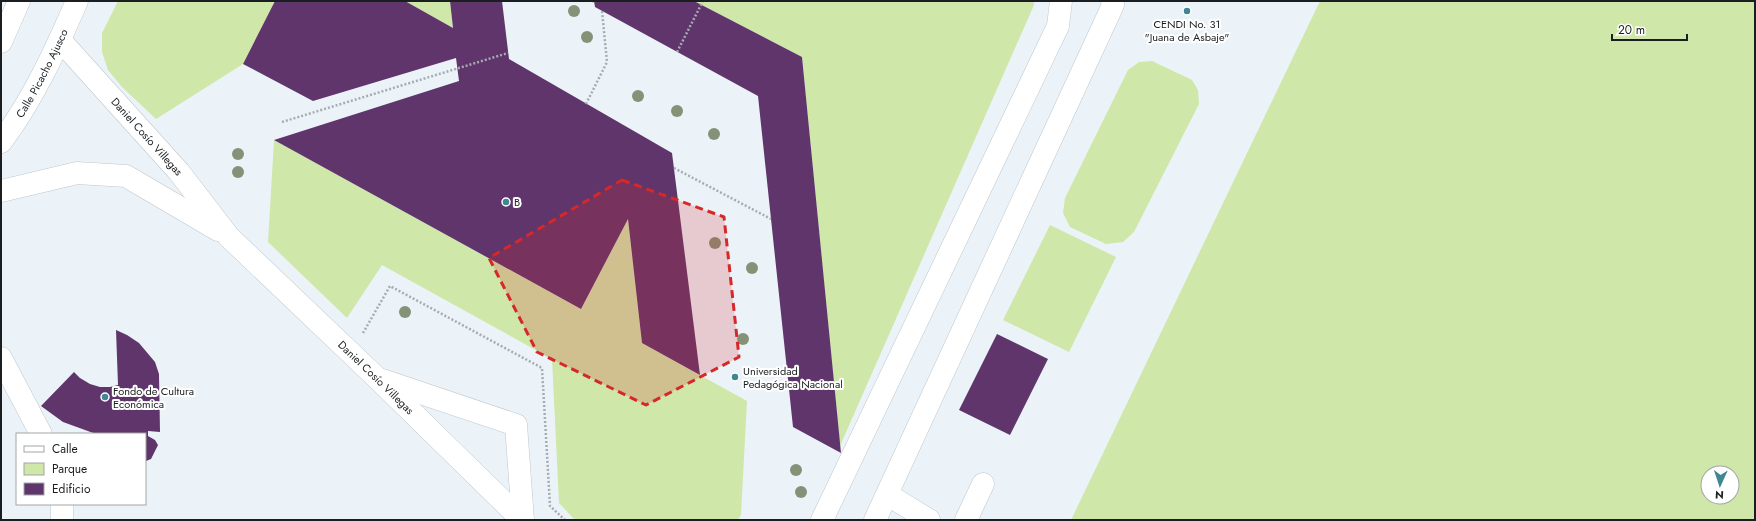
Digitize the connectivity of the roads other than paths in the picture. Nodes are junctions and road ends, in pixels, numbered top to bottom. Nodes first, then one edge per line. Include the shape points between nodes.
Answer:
1 (19, 1) edge
2 (77, 1) edge
3 (1061, 1) edge
4 (1112, 1) edge
5 (60, 40) junction
6 (1, 42) edge
7 (1, 142) edge
8 (1, 191) edge
9 (229, 237) junction
10 (1, 358) edge
11 (377, 378) junction
12 (40, 433) edge
13 (983, 484) dead end
14 (888, 495) junction
15 (62, 505) edge
16 (62, 520) edge
17 (522, 520) edge
18 (822, 520) edge
19 (876, 520) edge
20 (929, 520) edge
21 (966, 520) edge

1 - 6 street
2 - 5 street, Calle Picacho Ajusco
3 - 18 street via 1058,26
4 - 14 street via 1113,5
5 - 7 street, Calle Picacho Ajusco via 16,123
5 - 9 street, Daniel Cosío Villegas via 178,172
8 - 9 street, Daniel Cosío Villegas via 77,173 126,176
9 - 11 street, Daniel Cosío Villegas
10 - 12 street
11 - 17 street, Daniel Cosío Villegas
11 - 17 street via 516,424
13 - 21 street
14 - 19 street
14 - 20 street
15 - 16 street

